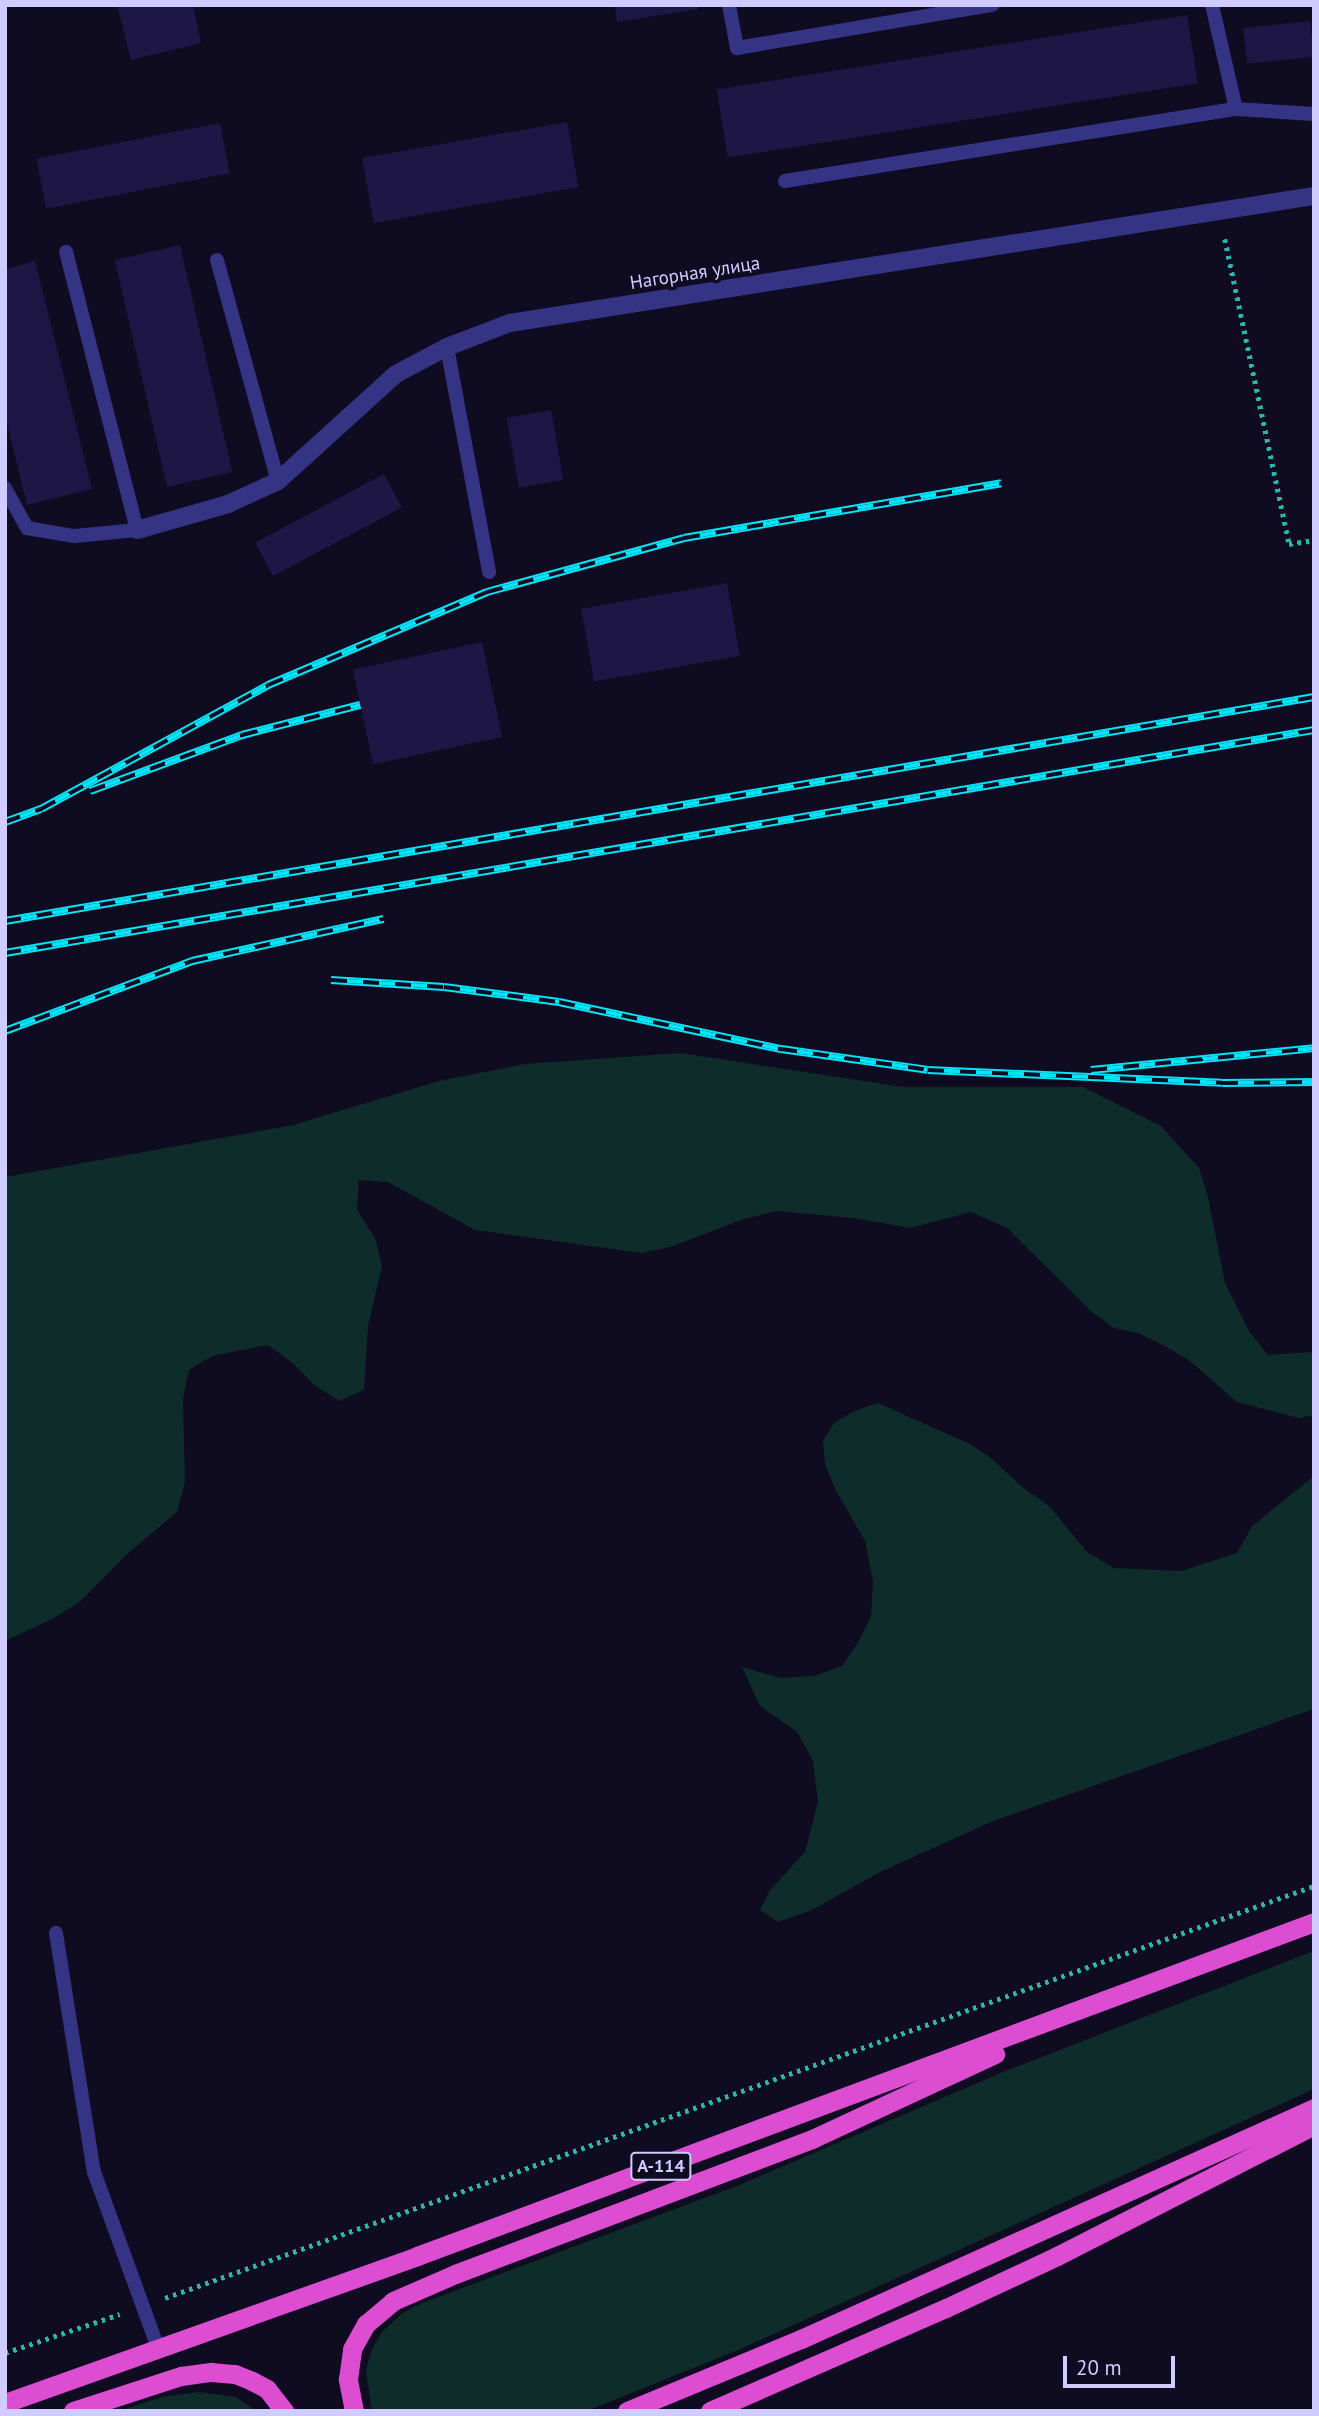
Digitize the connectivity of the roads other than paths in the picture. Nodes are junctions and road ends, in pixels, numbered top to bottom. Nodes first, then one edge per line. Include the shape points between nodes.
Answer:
1 (729, 5) edge
2 (992, 5) edge
3 (1212, 5) edge
4 (1236, 109) junction
5 (1314, 114) edge
6 (785, 181) dead end
7 (1314, 196) edge
8 (66, 251) dead end
9 (217, 260) dead end
10 (447, 347) junction
11 (278, 481) junction
12 (5, 488) edge
13 (138, 530) junction
14 (489, 572) dead end
15 (1314, 1922) edge
16 (55, 1933) dead end
17 (1132, 1990) junction
18 (1314, 2108) edge
19 (1314, 2125) edge
20 (159, 2351) junction
21 (5, 2403) edge
22 (74, 2411) edge
23 (284, 2411) edge
24 (354, 2411) edge
25 (627, 2411) edge
26 (710, 2411) edge

1 - 2 lane via 737,48
3 - 4 lane
4 - 5 lane
4 - 6 lane
7 - 10 street, Нагорная улица via 510,323
8 - 13 lane
9 - 11 lane
10 - 11 street, Нагорная улица via 396,374
10 - 14 lane
11 - 13 street, Нагорная улица via 228,504
12 - 13 lane via 27,527 74,536
15 - 17 highway, А-114
16 - 20 lane via 94,2172
17 - 20 highway, А-114
17 - 24 highway, А-114 via 811,2139 393,2301 366,2324 352,2349 348,2379
18 - 25 highway via 802,2339
19 - 26 highway via 1057,2256
20 - 21 highway, А-114
22 - 23 highway via 181,2376 211,2372 253,2381 267,2389

